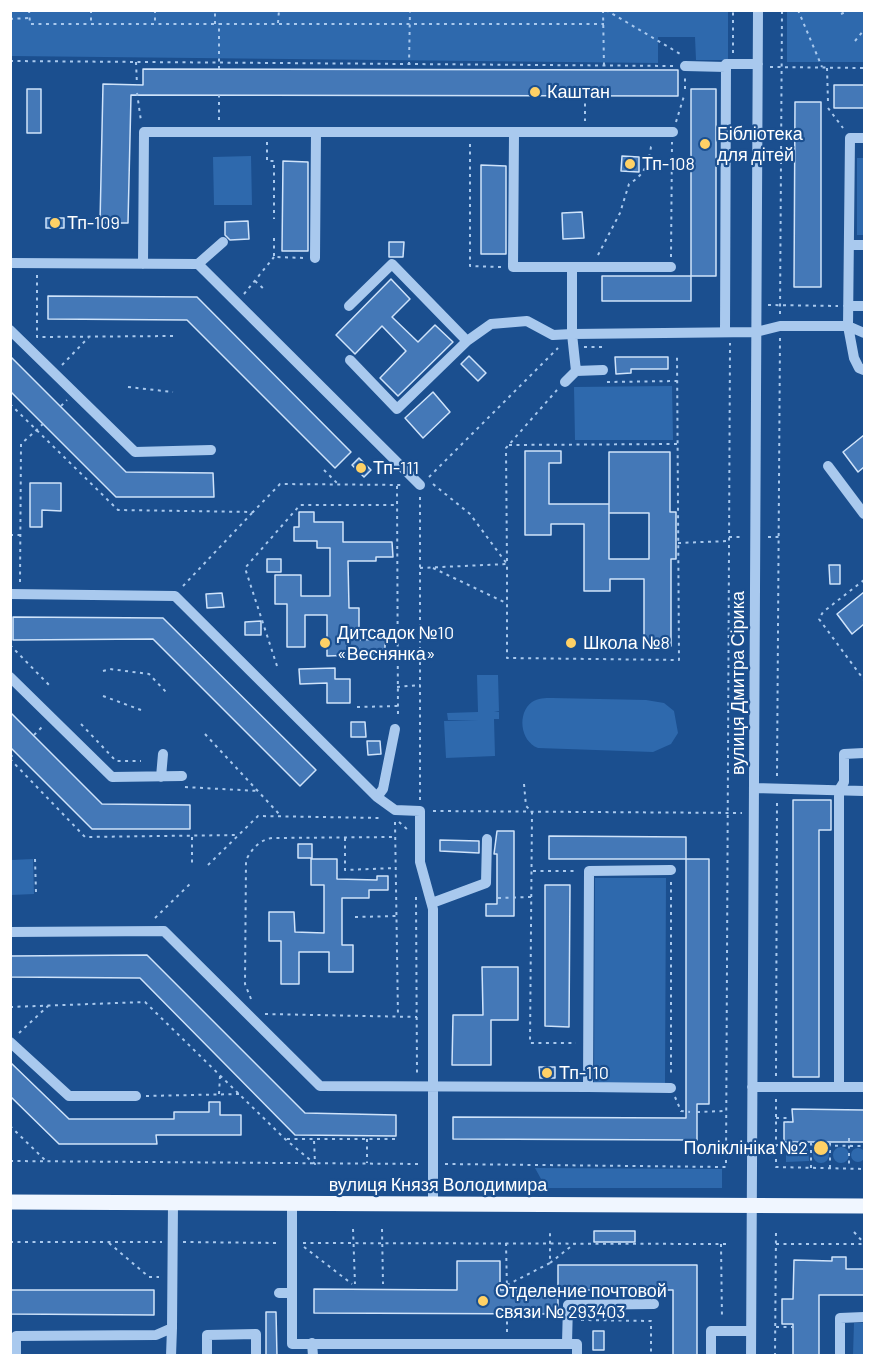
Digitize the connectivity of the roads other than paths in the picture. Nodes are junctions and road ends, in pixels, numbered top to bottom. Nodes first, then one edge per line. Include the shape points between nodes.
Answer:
1 (758, 10) edge
2 (685, 66) road end
3 (730, 66) junction
4 (758, 66) junction
5 (316, 132) junction
6 (673, 132) road end
7 (514, 133) junction
8 (864, 138) edge
9 (222, 242) dead end
10 (849, 245) junction
11 (864, 245) edge
12 (561, 254) dead end
13 (315, 258) road end
14 (10, 263) edge
15 (143, 264) junction
16 (198, 264) junction
17 (567, 267) junction
18 (671, 267) road end
19 (349, 306) dead end
20 (848, 306) junction
21 (864, 306) edge
22 (848, 326) junction
23 (10, 330) edge
24 (728, 332) junction
25 (756, 332) junction
26 (864, 333) edge
27 (572, 334) junction
28 (467, 341) junction
29 (350, 360) dead end
30 (603, 370) dead end
31 (864, 370) edge
32 (576, 371) junction
33 (565, 382) road end
34 (211, 450) dead end
35 (828, 466) dead end
36 (420, 485) road end
37 (864, 514) edge
38 (15, 594) edge
39 (10, 677) edge
40 (394, 729) road end
41 (864, 753) edge
42 (163, 754) dead end
43 (182, 776) road end
44 (161, 777) junction
45 (754, 788) junction
46 (839, 790) junction
47 (864, 791) edge
48 (377, 797) junction
49 (487, 839) dead end
50 (670, 870) road end
51 (432, 903) junction
52 (10, 932) edge
53 (14, 1038) edge
54 (433, 1086) junction
55 (588, 1087) junction
56 (752, 1087) junction
57 (839, 1087) junction
58 (864, 1087) edge
59 (671, 1088) road end
60 (136, 1096) road end
61 (10, 1202) edge
62 (173, 1203) junction
63 (292, 1204) junction
64 (433, 1204) junction
65 (752, 1205) junction
66 (864, 1206) edge
67 (279, 1293) dead end
68 (292, 1293) junction
69 (654, 1304) dead end
70 (864, 1317) edge
71 (172, 1328) junction
72 (751, 1331) junction
73 (13, 1336) edge
74 (312, 1343) junction
75 (426, 1344) junction
76 (567, 1344) junction
77 (16, 1356) edge
78 (171, 1356) edge
79 (207, 1356) edge
80 (256, 1356) edge
81 (313, 1356) edge
82 (426, 1356) edge
83 (577, 1356) edge
84 (711, 1356) edge
85 (751, 1356) edge
86 (840, 1356) edge

1 - 4 street, вулиця Дмитра Сірика
2 - 3 street
3 - 4 street
3 - 24 street
4 - 25 street, вулиця Дмитра Сірика
5 - 7 street
5 - 13 street
5 - 15 street via 144,132
6 - 7 street
7 - 17 street via 513,267
8 - 10 street via 849,138
9 - 16 street
10 - 11 street
10 - 20 street
12 - 17 street
14 - 15 street
15 - 16 street
16 - 36 street
17 - 18 street
17 - 27 street
19 - 28 street via 392,264
20 - 21 street
20 - 22 street
22 - 25 street via 780,326
22 - 26 street
22 - 31 street via 854,358
23 - 34 street via 135,452
24 - 25 street
24 - 27 street
25 - 45 street, вулиця Дмитра Сірика
27 - 28 street via 553,335 527,321 490,324
27 - 32 street
28 - 29 street via 397,409
30 - 32 street
32 - 33 street
35 - 37 street
38 - 48 street via 175,596
39 - 44 street via 112,777
40 - 48 street
41 - 46 street via 844,754 844,782
42 - 44 street
43 - 44 street
45 - 46 street
45 - 56 street, вулиця Дмитра Сірика
46 - 47 street
46 - 57 street
48 - 51 street via 395,814 420,811 420,862
49 - 51 street via 486,883
50 - 55 street via 589,870
51 - 54 street
52 - 54 street via 164,931 320,1086
53 - 60 street via 69,1096
54 - 55 street
54 - 64 street
55 - 59 street
56 - 57 street
56 - 65 street, вулиця Дмитра Сірика
57 - 58 street
61 - 62 main road, вулиця Князя Володимира
62 - 63 main road, вулиця Князя Володимира
62 - 71 street
63 - 64 main road, вулиця Князя Володимира
63 - 68 street
64 - 65 main road, вулиця Князя Володимира
65 - 66 main road, вулиця Князя Володимира
65 - 72 street, вулиця Дмитра Сірика
67 - 68 street
68 - 74 street via 292,1344
69 - 76 street via 568,1305
70 - 86 street via 840,1318
71 - 73 street via 156,1335
71 - 78 street
72 - 84 street via 711,1331
72 - 85 street, вулиця Дмитра Сірика
73 - 77 street
74 - 75 street
74 - 81 street
75 - 76 street
75 - 82 street
76 - 83 street via 577,1344
79 - 80 street via 207,1335 256,1334

